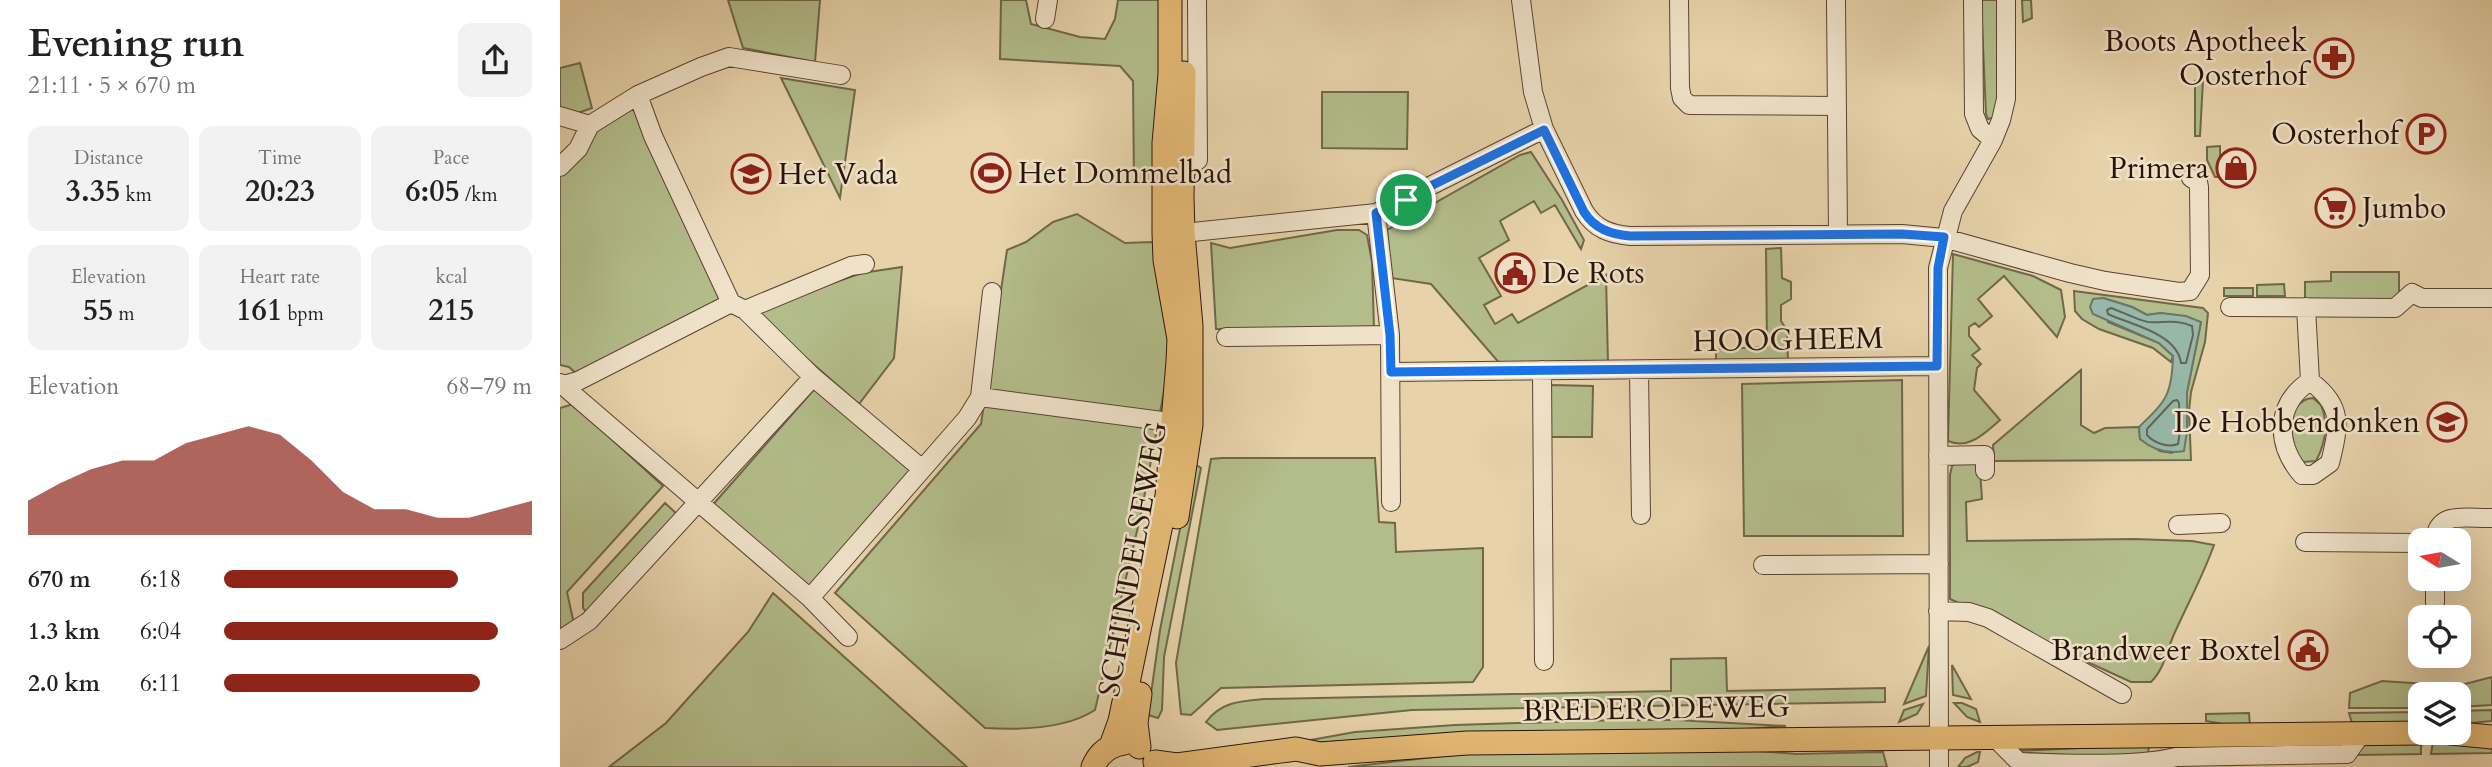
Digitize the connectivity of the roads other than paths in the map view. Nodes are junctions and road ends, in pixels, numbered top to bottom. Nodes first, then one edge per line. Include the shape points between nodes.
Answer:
1 (1048, 0) edge
2 (1170, 0) edge
3 (1184, 0) edge
4 (1197, 0) edge
5 (1521, 0) edge
6 (1679, 0) edge
7 (1836, 0) edge
8 (1973, 0) edge
9 (2006, 0) edge
10 (1045, 19) dead end
11 (841, 75) dead end
12 (638, 96) junction
13 (1837, 106) junction
14 (560, 116) edge
15 (590, 125) junction
16 (1544, 130) junction
17 (1993, 140) junction
18 (560, 167) edge
19 (1182, 173) junction
20 (2191, 178) dead end
21 (1376, 213) junction
22 (1183, 233) junction
23 (1838, 234) junction
24 (1944, 237) junction
25 (864, 264) dead end
26 (992, 292) dead end
27 (2492, 298) edge
28 (738, 307) junction
29 (2230, 307) dead end
30 (2306, 307) junction
31 (1390, 335) junction
32 (1226, 337) dead end
33 (1937, 366) junction
34 (1542, 370) junction
35 (1639, 371) junction
36 (1391, 372) junction
37 (813, 377) junction
38 (2310, 381) junction
39 (561, 385) edge
40 (980, 397) junction
41 (1181, 424) junction
42 (1938, 456) junction
43 (922, 469) junction
44 (1985, 471) dead end
45 (1391, 502) dead end
46 (699, 503) junction
47 (1641, 515) dead end
48 (2492, 519) edge
49 (2221, 523) dead end
50 (2178, 525) dead end
51 (2437, 528) edge
52 (2305, 542) dead end
53 (2408, 542) edge
54 (1939, 564) junction
55 (1763, 565) dead end
56 (2435, 592) edge
57 (810, 598) junction
58 (2435, 603) dead end
59 (1938, 611) junction
60 (849, 637) dead end
61 (560, 640) edge
62 (1544, 661) dead end
63 (2122, 694) dead end
64 (2492, 726) edge
65 (2471, 727) edge
66 (2408, 733) edge
67 (2361, 734) junction
68 (2471, 735) edge
69 (1994, 737) junction
70 (2492, 737) edge
71 (1940, 738) junction
72 (1111, 746) junction
73 (1320, 754) junction
74 (1150, 758) edge
75 (2166, 764) edge
76 (1093, 767) edge
77 (1281, 767) edge
78 (1939, 767) edge

1 - 10 street
2 - 41 main road, SCHIJNDELSEWEG via 1163,197 1165,260 1179,339
3 - 19 main road, SCHIJNDELSEWEG
4 - 19 street via 1198,160
5 - 16 street via 1533,92
6 - 13 street via 1682,98 1689,105
7 - 13 street
8 - 17 street via 1974,114 1980,129
9 - 17 street via 2006,99
11 - 12 street via 729,57
12 - 15 street
12 - 28 street via 653,136
13 - 23 street
14 - 15 street
15 - 18 street via 578,149
16 - 21 street
16 - 23 street via 1591,223 1611,234
17 - 24 street via 1953,211
19 - 22 main road, SCHIJNDELSEWEG
20 - 24 street via 2199,187 2200,275 2190,290 2081,276
21 - 22 street
21 - 31 street
22 - 41 main road, SCHIJNDELSEWEG via 1191,326
23 - 24 street
24 - 33 street via 1938,268
25 - 28 street
26 - 40 street
27 - 30 street via 2422,298 2412,293 2395,308
28 - 37 street
28 - 39 street
29 - 30 street
30 - 38 street
31 - 32 street
31 - 36 street
33 - 35 street, HOOGHEEM
33 - 42 street
34 - 35 street, HOOGHEEM
34 - 36 street, HOOGHEEM
34 - 62 street
35 - 47 street
36 - 45 street
37 - 43 street
37 - 46 street
38 - 38 street via 2298,388 2286,406 2281,431 2290,461 2302,475 2313,475 2330,463 2338,430 2333,405
39 - 46 street
40 - 41 street
40 - 43 street
41 - 72 main road, SCHIJNDELSEWEG
41 - 74 main road, SCHIJNDELSEWEG via 1182,492 1136,723
42 - 44 street via 1985,455
42 - 54 street
43 - 57 street
46 - 57 street
46 - 61 street via 589,621
48 - 51 street via 2449,518
49 - 50 street
52 - 53 street
54 - 55 street
54 - 59 street
56 - 58 street
57 - 60 street
59 - 63 street via 1988,618
59 - 71 street
64 - 65 main road
66 - 67 main road, BREDERODEWEG
67 - 69 main road, BREDERODEWEG
67 - 75 street via 2347,754 2176,757
68 - 70 main road
69 - 71 main road, BREDERODEWEG
69 - 75 street via 2019,762
71 - 73 main road, BREDERODEWEG via 1468,743
71 - 78 street
72 - 74 main road, BREDERODEWEG via 1125,743
72 - 76 main road
73 - 74 main road, BREDERODEWEG via 1296,749 1177,765
73 - 77 main road, BREDERODEWEG

